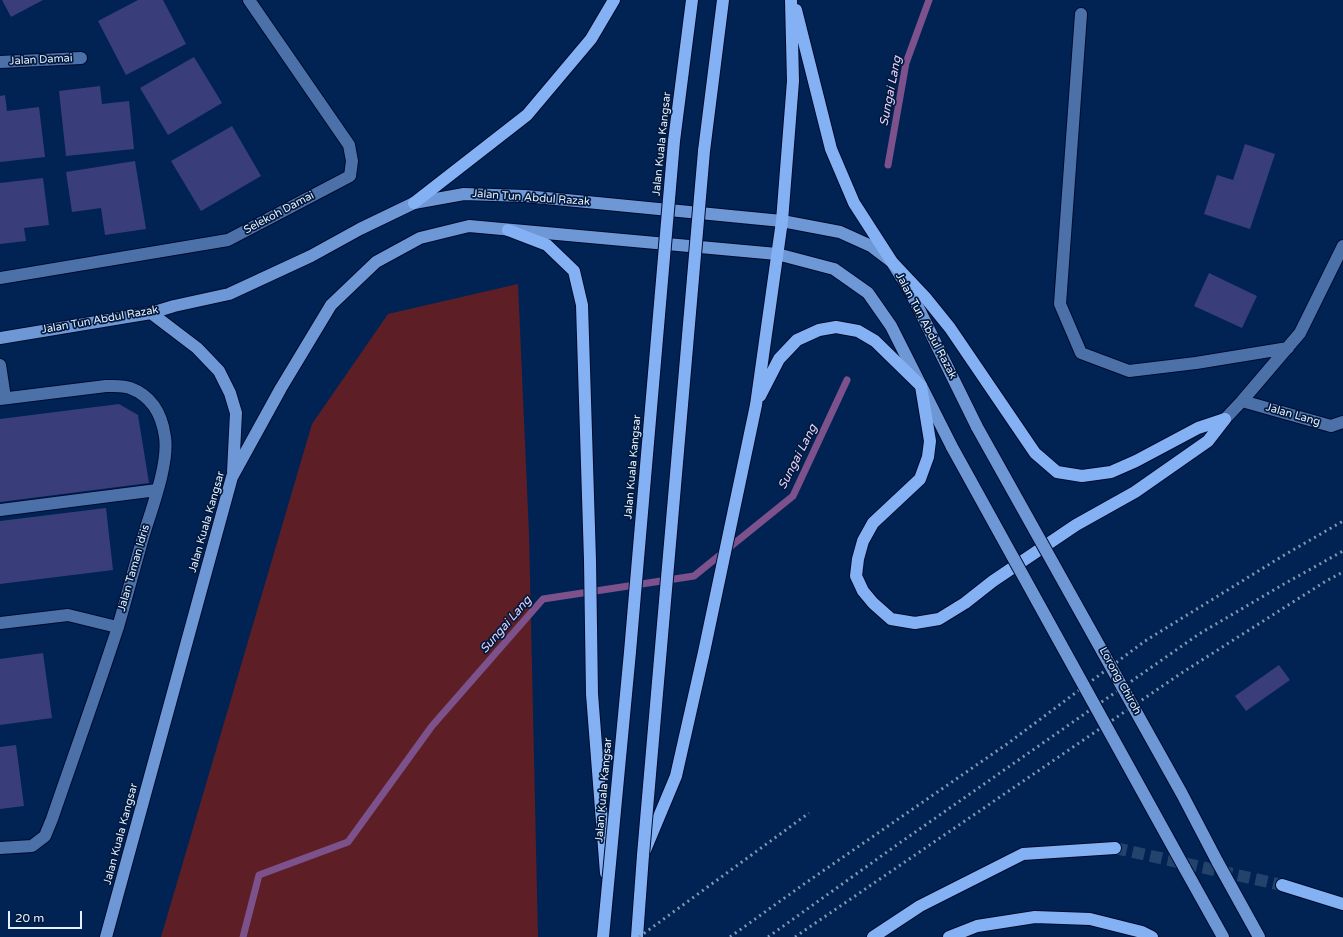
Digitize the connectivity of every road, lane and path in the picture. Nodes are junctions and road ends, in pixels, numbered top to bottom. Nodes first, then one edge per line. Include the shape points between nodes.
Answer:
1 (249, 0) edge
2 (614, 0) edge
3 (692, 0) edge
4 (723, 0) edge
5 (792, 0) edge
6 (1081, 14) dead end
7 (82, 58) dead end
8 (0, 62) edge
9 (414, 202) junction
10 (782, 221) junction
11 (508, 230) junction
12 (1343, 246) edge
13 (777, 254) junction
14 (892, 262) junction
15 (0, 278) edge
16 (151, 313) junction
17 (0, 338) edge
18 (1288, 348) junction
19 (0, 365) edge
20 (921, 386) junction
21 (2, 399) edge
22 (1242, 401) junction
23 (756, 405) junction
24 (1225, 420) junction
25 (1343, 422) edge
26 (977, 427) joint
27 (232, 477) junction
28 (157, 490) junction
29 (0, 510) edge
30 (0, 623) edge
31 (118, 627) junction
32 (0, 848) edge
33 (1115, 848) tunnel mouth
34 (643, 855) junction
35 (1282, 885) tunnel mouth
36 (607, 892) junction
37 (1343, 904) edge
38 (106, 937) edge
39 (603, 937) edge
40 (637, 937) edge
41 (873, 937) edge
42 (949, 937) edge
43 (1152, 937) edge
44 (1223, 937) edge
45 (1259, 937) edge

1 - 15 street, Selekoh Damai via 350,145 350,176 228,240
2 - 9 highway via 591,39 527,115
3 - 36 highway, Jalan Kuala Kangsar, bridge via 674,141
4 - 34 highway, bridge via 704,151
5 - 10 highway via 793,81
5 - 14 highway via 831,149 854,202
6 - 18 street via 1060,304 1081,353 1129,370 1196,363
7 - 8 street, Jalan Damai
9 - 10 main road, Jalan Tun Abdul Razak via 464,194 525,196
9 - 16 main road, Jalan Tun Abdul Razak via 311,256 229,294
10 - 13 highway
10 - 14 main road, Jalan Tun Abdul Razak via 840,232 871,246
11 - 13 main road, Jalan Kuala Kangsar
11 - 27 main road, Jalan Kuala Kangsar via 469,226 420,238 376,262 331,305
11 - 36 highway, bridge via 547,245 574,271 582,305 592,694
12 - 18 street via 1302,329
13 - 20 main road via 834,269 868,294 891,326
13 - 23 highway
14 - 24 highway via 950,328 1035,453 1057,472 1082,476 1110,472 1198,428
14 - 26 main road, Jalan Tun Abdul Razak via 911,293
16 - 17 main road, Jalan Tun Abdul Razak
16 - 27 main road via 197,348 219,371 230,393 236,413
18 - 22 street
19 - 21 street
20 - 23 highway via 875,341 858,331 836,327 819,330 797,340 779,359
20 - 24 highway via 930,441 928,457 920,479 873,523 863,541 856,576 863,591 891,619 914,623 939,619 965,603 1076,525 1135,492 1208,442
20 - 44 main road, bridge via 952,447
21 - 28 street, Jalan Taman Idris via 106,386 130,387 142,394 158,411 165,437 164,462
22 - 24 street
22 - 25 street, Jalan Lang via 1332,426
23 - 34 highway via 676,776
26 - 45 main road, Lorong Chiroh, bridge
27 - 38 main road, Jalan Kuala Kangsar
28 - 29 street
28 - 31 street, Jalan Taman Idris
30 - 31 street via 68,615
31 - 32 street, Jalan Taman Idris via 45,836 32,846
33 - 41 highway via 1022,854 920,906
34 - 40 highway
35 - 37 highway
36 - 39 highway, Jalan Kuala Kangsar, bridge
42 - 43 highway via 977,926 1035,917 1090,919 1142,932

